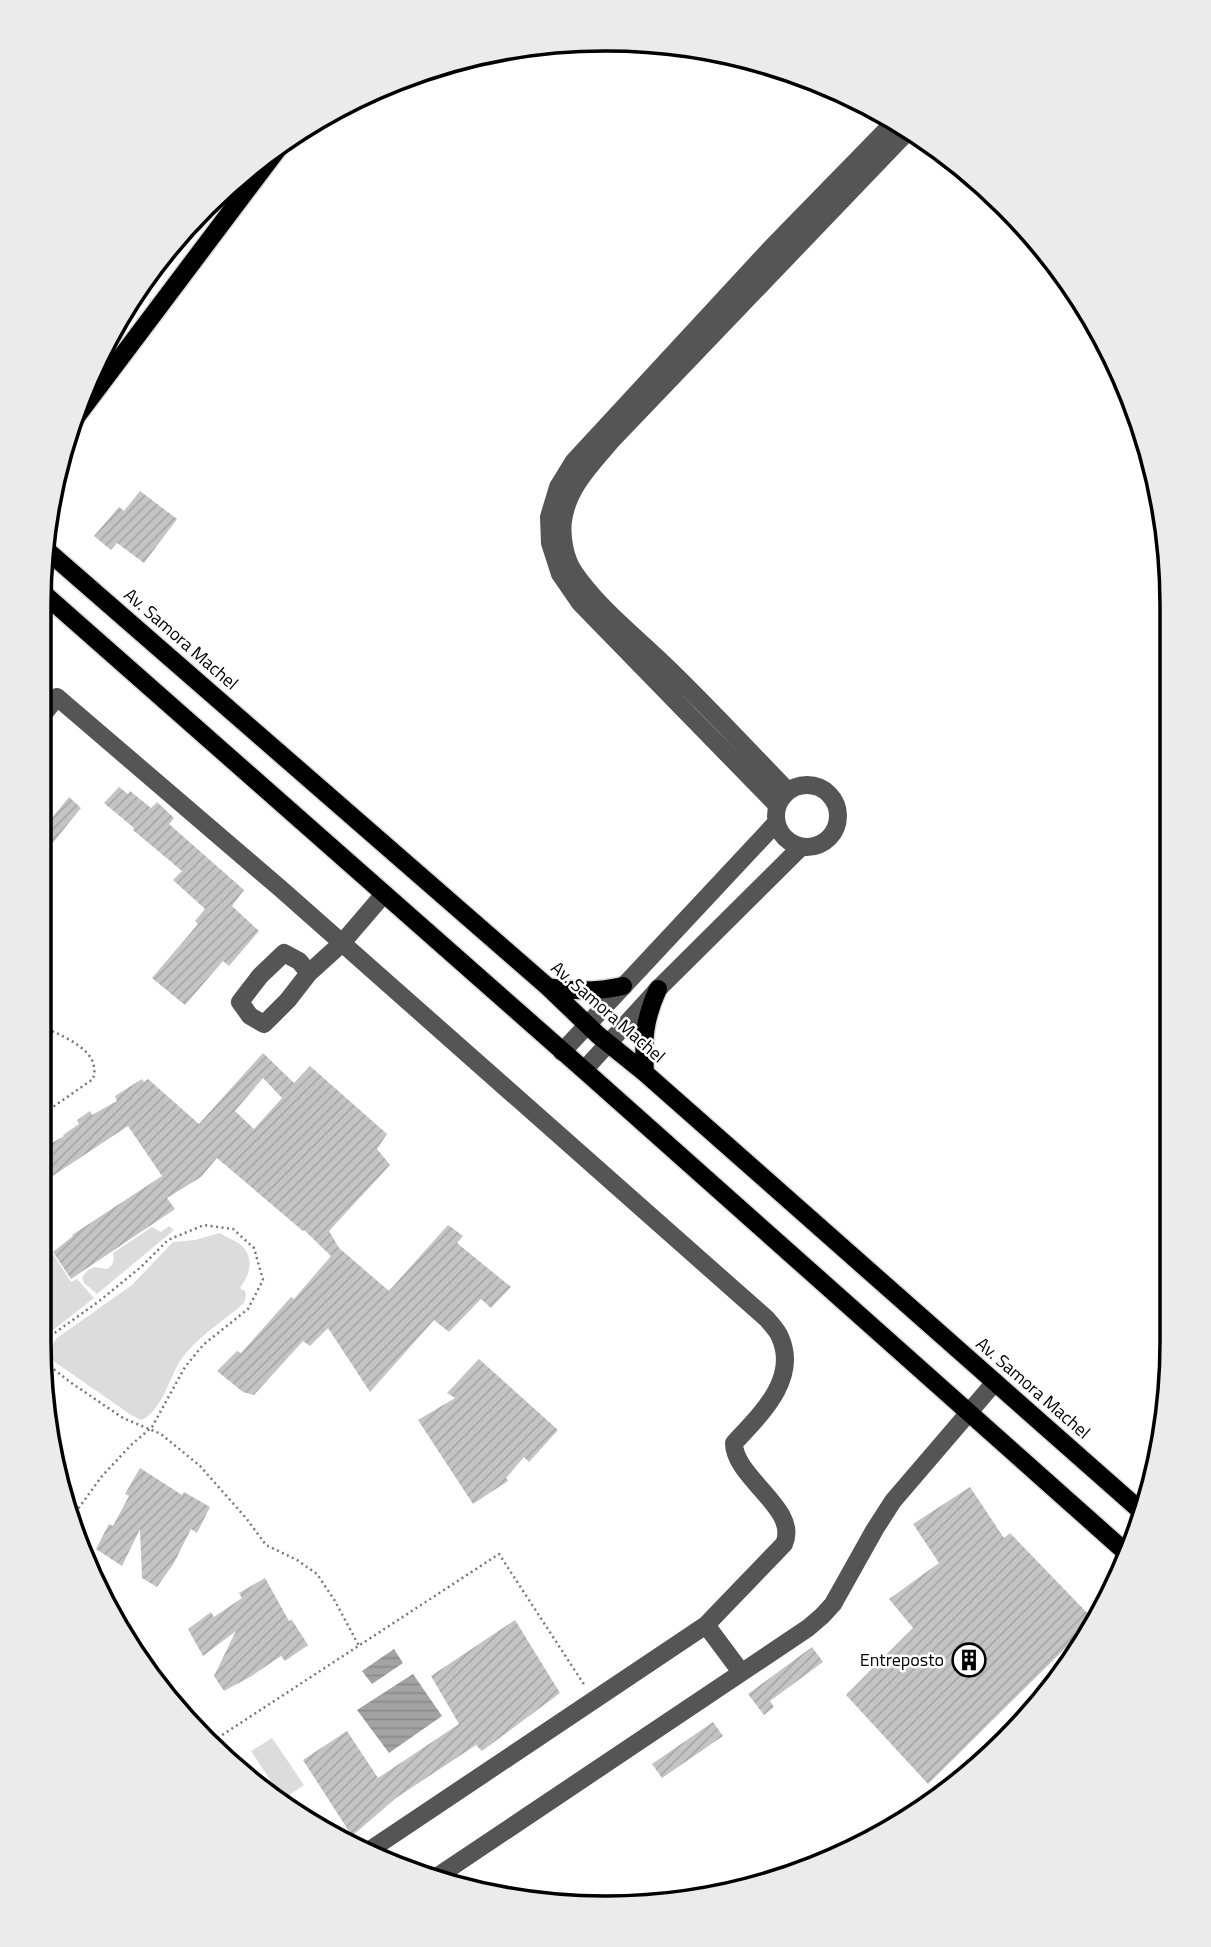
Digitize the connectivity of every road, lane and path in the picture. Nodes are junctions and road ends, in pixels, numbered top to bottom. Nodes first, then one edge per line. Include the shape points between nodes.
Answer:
1 (888, 128) edge
2 (902, 137) edge
3 (262, 170) edge
4 (92, 396) edge
5 (53, 556) edge
6 (51, 600) edge
7 (51, 705) edge
8 (780, 806) junction
9 (801, 847) junction
10 (384, 894) junction
11 (342, 943) junction
12 (309, 973) dead end
13 (622, 986) junction
14 (548, 987) junction
15 (658, 989) junction
16 (588, 1026) junction
17 (51, 1031) edge
18 (610, 1044) junction
19 (562, 1052) junction
20 (584, 1070) junction
21 (645, 1073) junction
22 (51, 1108) edge
23 (51, 1336) edge
24 (52, 1367) edge
25 (995, 1382) junction
26 (969, 1414) junction
27 (149, 1429) junction
28 (1135, 1506) edge
29 (77, 1510) edge
30 (1120, 1548) edge
31 (706, 1625) junction
32 (359, 1646) junction
33 (741, 1672) junction
34 (594, 1701) junction
35 (218, 1738) edge
36 (376, 1846) edge
37 (444, 1872) edge

1 - 8 street via 573,461 549,516 550,543 559,574 580,603
2 - 8 street via 612,440 575,485 562,523 572,570 592,596 672,672
3 - 4 main road
5 - 14 main road, Av. Samora Machel
6 - 10 main road
7 - 11 street via 57,697
8 - 9 street via 785,838
8 - 9 street via 804,784 822,788 835,800 839,817 833,834 818,845
8 - 13 street
9 - 15 street
10 - 11 street
10 - 19 main road
11 - 12 street
11 - 31 street via 757,1310 780,1336 786,1362 781,1383 734,1447 745,1469 784,1519 787,1538
13 - 14 main road via 586,992
13 - 16 street
14 - 16 main road, Av. Samora Machel
15 - 18 street
15 - 21 main road via 645,1027
16 - 18 main road, Av. Samora Machel
16 - 19 street
17 - 22 path via 74,1042 95,1066 93,1079
18 - 20 street
18 - 21 main road, Av. Samora Machel
19 - 20 main road
20 - 26 main road
21 - 25 main road, Av. Samora Machel
23 - 27 path via 131,1276 168,1240 204,1225 233,1229 254,1248 263,1280 248,1309 203,1345
24 - 27 path via 123,1418
25 - 26 street
25 - 28 main road, Av. Samora Machel
26 - 30 main road
26 - 33 street via 893,1501 833,1604 808,1628
27 - 29 path via 102,1476
27 - 32 path via 200,1466 266,1545 317,1574
31 - 33 street
31 - 34 street
32 - 34 path via 499,1554
32 - 35 path
33 - 37 street
34 - 36 street

